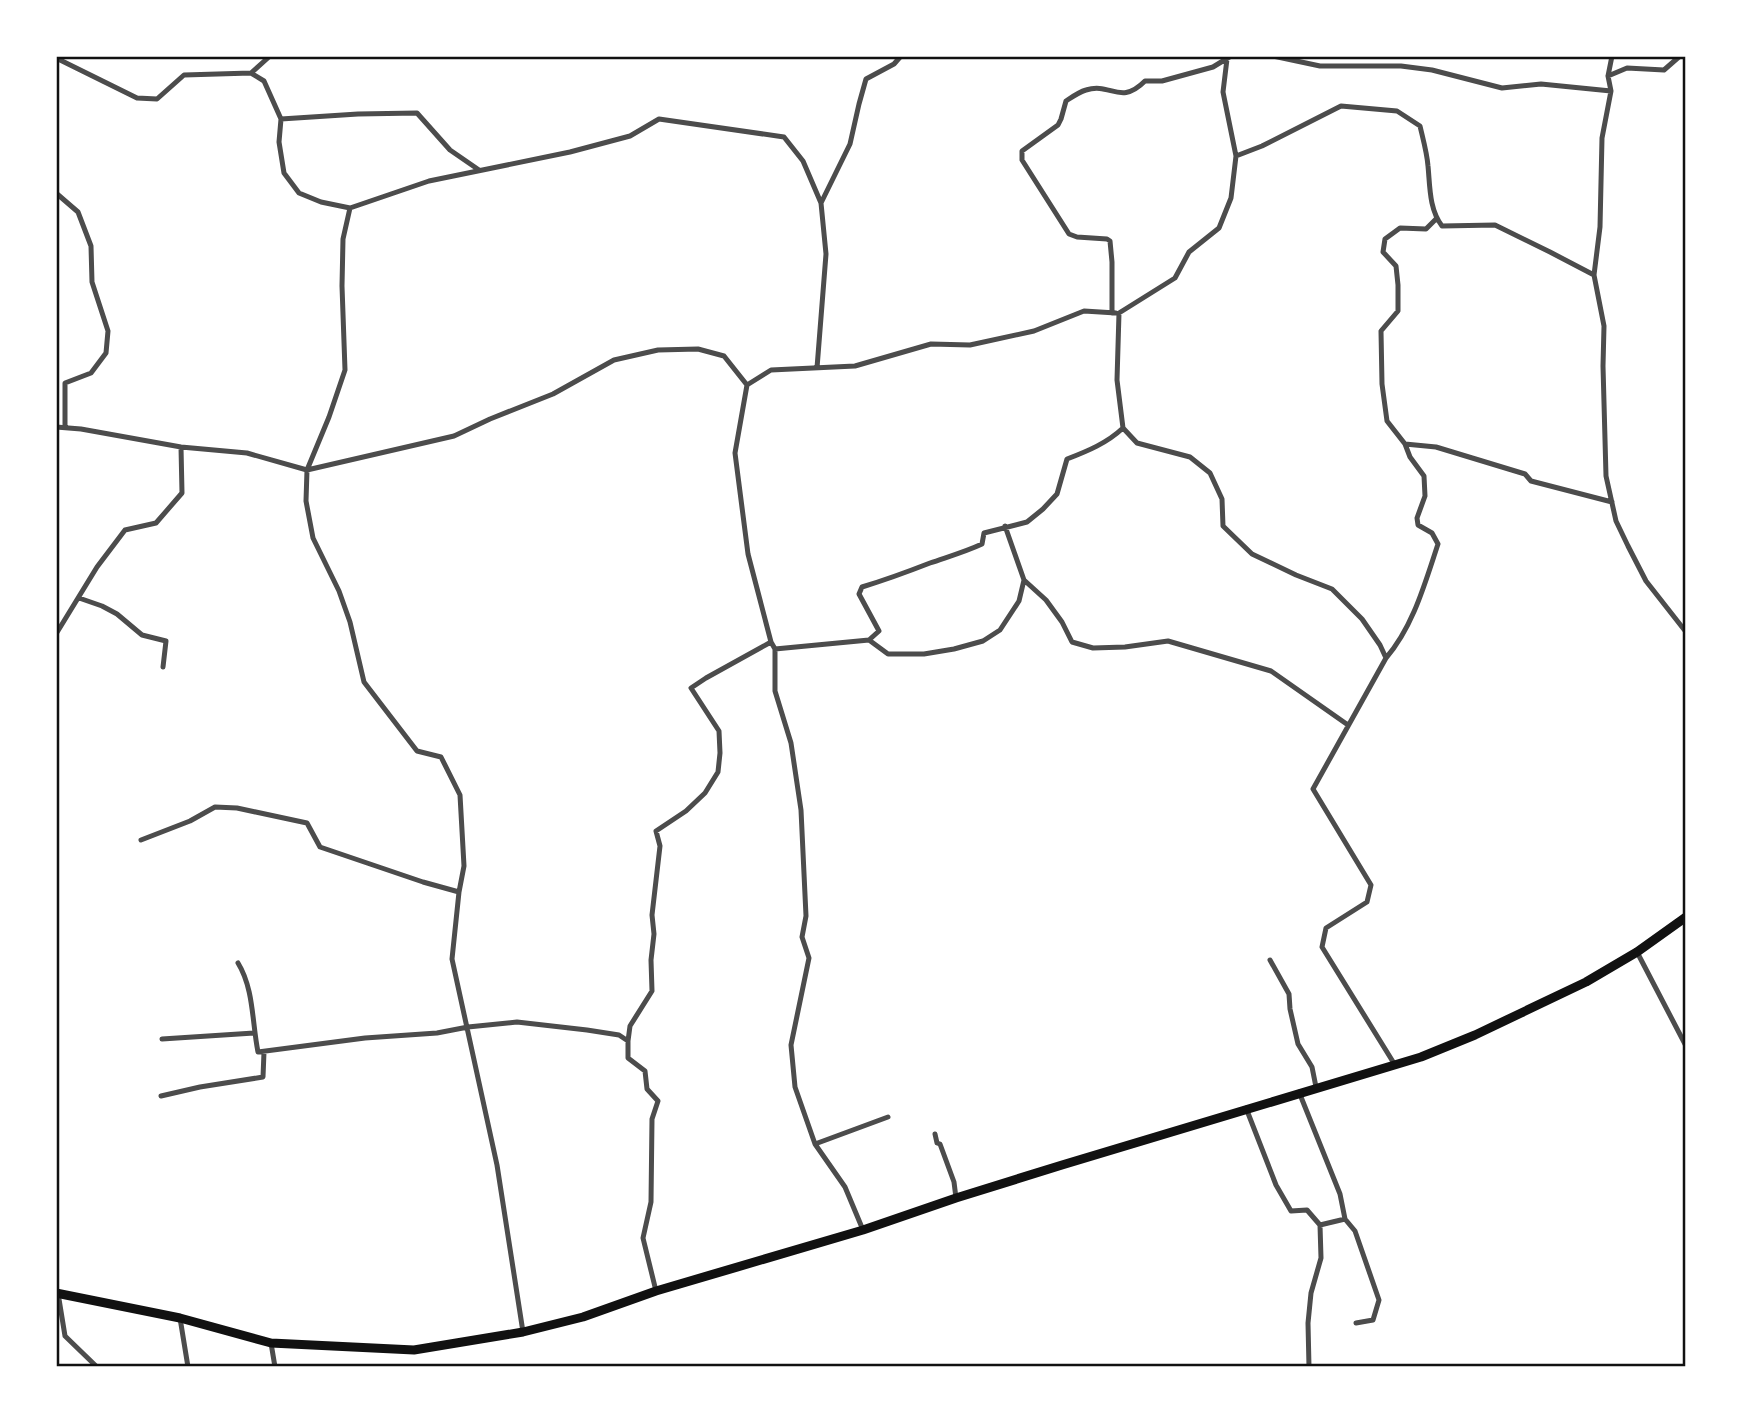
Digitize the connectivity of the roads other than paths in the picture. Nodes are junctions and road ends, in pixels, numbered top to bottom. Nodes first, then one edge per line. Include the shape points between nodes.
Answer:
1 (271, 56) edge
2 (901, 56) edge
3 (1273, 56) edge
4 (1347, 56) edge
5 (1612, 56) edge
6 (1681, 56) edge
7 (1229, 57) edge
8 (56, 58) edge
9 (1347, 66) junction
10 (251, 73) junction
11 (1608, 76) junction
12 (1611, 91) junction
13 (281, 119) junction
14 (1236, 156) junction
15 (480, 170) junction
16 (56, 193) edge
17 (821, 203) junction
18 (350, 208) junction
19 (1436, 219) junction
20 (1594, 275) junction
21 (1116, 313) junction
22 (817, 368) junction
23 (747, 385) junction
24 (56, 426) edge
25 (65, 428) junction
26 (1123, 428) junction
27 (1405, 443) junction
28 (181, 447) junction
29 (307, 470) junction
30 (1612, 502) junction
31 (1005, 527) junction
32 (1024, 580) junction
33 (79, 598) junction
34 (1686, 632) edge
35 (56, 634) edge
36 (869, 640) junction
37 (773, 645) junction
38 (1386, 658) junction
39 (163, 667) dead end
40 (1348, 725) junction
41 (141, 839) dead end
42 (459, 892) junction
43 (1686, 917) edge
44 (1637, 952) junction
45 (1270, 960) dead end
46 (238, 963) dead end
47 (468, 1027) junction
48 (254, 1033) junction
49 (162, 1039) dead end
50 (628, 1041) junction
51 (1686, 1046) edge
52 (264, 1052) junction
53 (1395, 1065) junction
54 (1317, 1087) junction
55 (1299, 1092) junction
56 (161, 1096) dead end
57 (1246, 1108) junction
58 (888, 1117) dead end
59 (935, 1134) dead end
60 (815, 1144) junction
61 (956, 1198) junction
62 (1345, 1219) junction
63 (1320, 1225) junction
64 (863, 1230) junction
65 (656, 1291) junction
66 (57, 1293) edge
67 (180, 1318) junction
68 (1356, 1323) dead end
69 (523, 1332) junction
70 (271, 1343) junction
71 (97, 1367) edge
72 (188, 1367) edge
73 (275, 1367) edge
74 (1309, 1367) edge

1 - 10 street
2 - 17 street via 866,79 850,144
3 - 9 street
4 - 9 street
5 - 11 street
6 - 11 street via 1664,70 1627,68
7 - 14 street via 1223,92
7 - 21 street via 1213,67 1145,81 1135,91 1087,89 1066,101 1058,125 1022,150 1022,160 1069,234 1110,241
8 - 10 street via 137,98 157,99 184,75
9 - 12 street via 1432,70 1502,88 1541,83
10 - 13 street via 264,81
11 - 12 street
12 - 20 street via 1602,138
13 - 15 street via 417,113 450,150
13 - 18 street via 284,173 299,193
14 - 19 street via 1341,106 1397,111 1420,126
14 - 21 street via 1231,198 1219,228 1189,253 1175,278
15 - 17 street via 630,136 659,119 784,137 803,161
15 - 18 street via 429,181
16 - 25 street via 78,212 92,246 92,282 108,331 106,353 91,373 65,383
17 - 22 street via 826,254
18 - 29 street via 342,286 345,370
19 - 20 street via 1442,226 1495,225
19 - 27 street via 1426,229 1400,228 1385,239 1383,252 1396,266 1398,311 1381,331 1382,384 1387,421
20 - 30 street via 1604,326 1606,476
21 - 22 street via 1084,311 1008,337 970,345 931,344 855,366
21 - 26 street
22 - 23 street via 771,370
23 - 29 street via 724,356 698,349 658,350 614,360 553,394 454,436
23 - 37 street via 735,453 748,554
24 - 25 street
25 - 28 street
26 - 31 street via 1111,439 1067,459 1057,494 1027,522
26 - 38 street via 1137,443 1190,457 1210,473 1222,499 1223,526 1252,554 1332,589 1362,619
27 - 30 street via 1436,447 1525,474 1531,481
27 - 38 street via 1424,476 1418,525 1432,533 1438,544 1414,614
28 - 29 street via 247,453
28 - 33 street via 182,492 156,523 125,530
29 - 42 street via 306,501 313,538 350,622 364,682 417,751 441,757 460,795 464,866
30 - 34 street via 1616,521 1646,581
31 - 32 street
31 - 36 street via 984,533 982,544 965,552 862,587 859,594 878,631
32 - 36 street via 1019,601 1000,630 983,641 924,654 888,654
32 - 40 street via 1046,600 1072,642 1093,648 1168,641 1271,671
33 - 35 street
33 - 39 street via 117,614 142,635 166,641
36 - 37 street
37 - 50 street via 691,688 719,731 718,772 705,793 656,831 660,846 652,915 652,991 630,1026
37 - 60 street via 775,691 790,743 801,810 806,916 802,937 809,958 791,1045 795,1087
38 - 40 street
40 - 53 street via 1313,789 1371,885 1367,902 1326,928 1322,947
41 - 42 street via 215,807 237,808 307,823 320,847
42 - 47 street via 452,959
43 - 44 main road
44 - 51 street
44 - 53 main road via 1475,1035
45 - 54 street via 1289,994 1298,1044 1312,1067
46 - 48 street via 252,1007
47 - 50 street via 545,1024 619,1035
47 - 52 street
47 - 69 street via 497,1165
48 - 49 street
48 - 52 street via 258,1052
50 - 65 street via 628,1058 645,1071 648,1089 657,1101 652,1119 652,1202 643,1238
52 - 56 street via 263,1077
53 - 54 main road
54 - 55 main road
55 - 57 main road
55 - 62 street via 1340,1194
57 - 61 main road
57 - 63 street via 1291,1211 1307,1210
58 - 60 street
59 - 61 street
60 - 64 street via 845,1186
61 - 64 main road
62 - 63 street
62 - 68 street via 1355,1231 1379,1300 1373,1320
63 - 74 street via 1321,1258 1308,1323
64 - 65 main road
65 - 69 main road
66 - 67 main road
66 - 71 street via 65,1336
67 - 70 main road
67 - 72 street
69 - 70 main road via 414,1350
70 - 73 street

